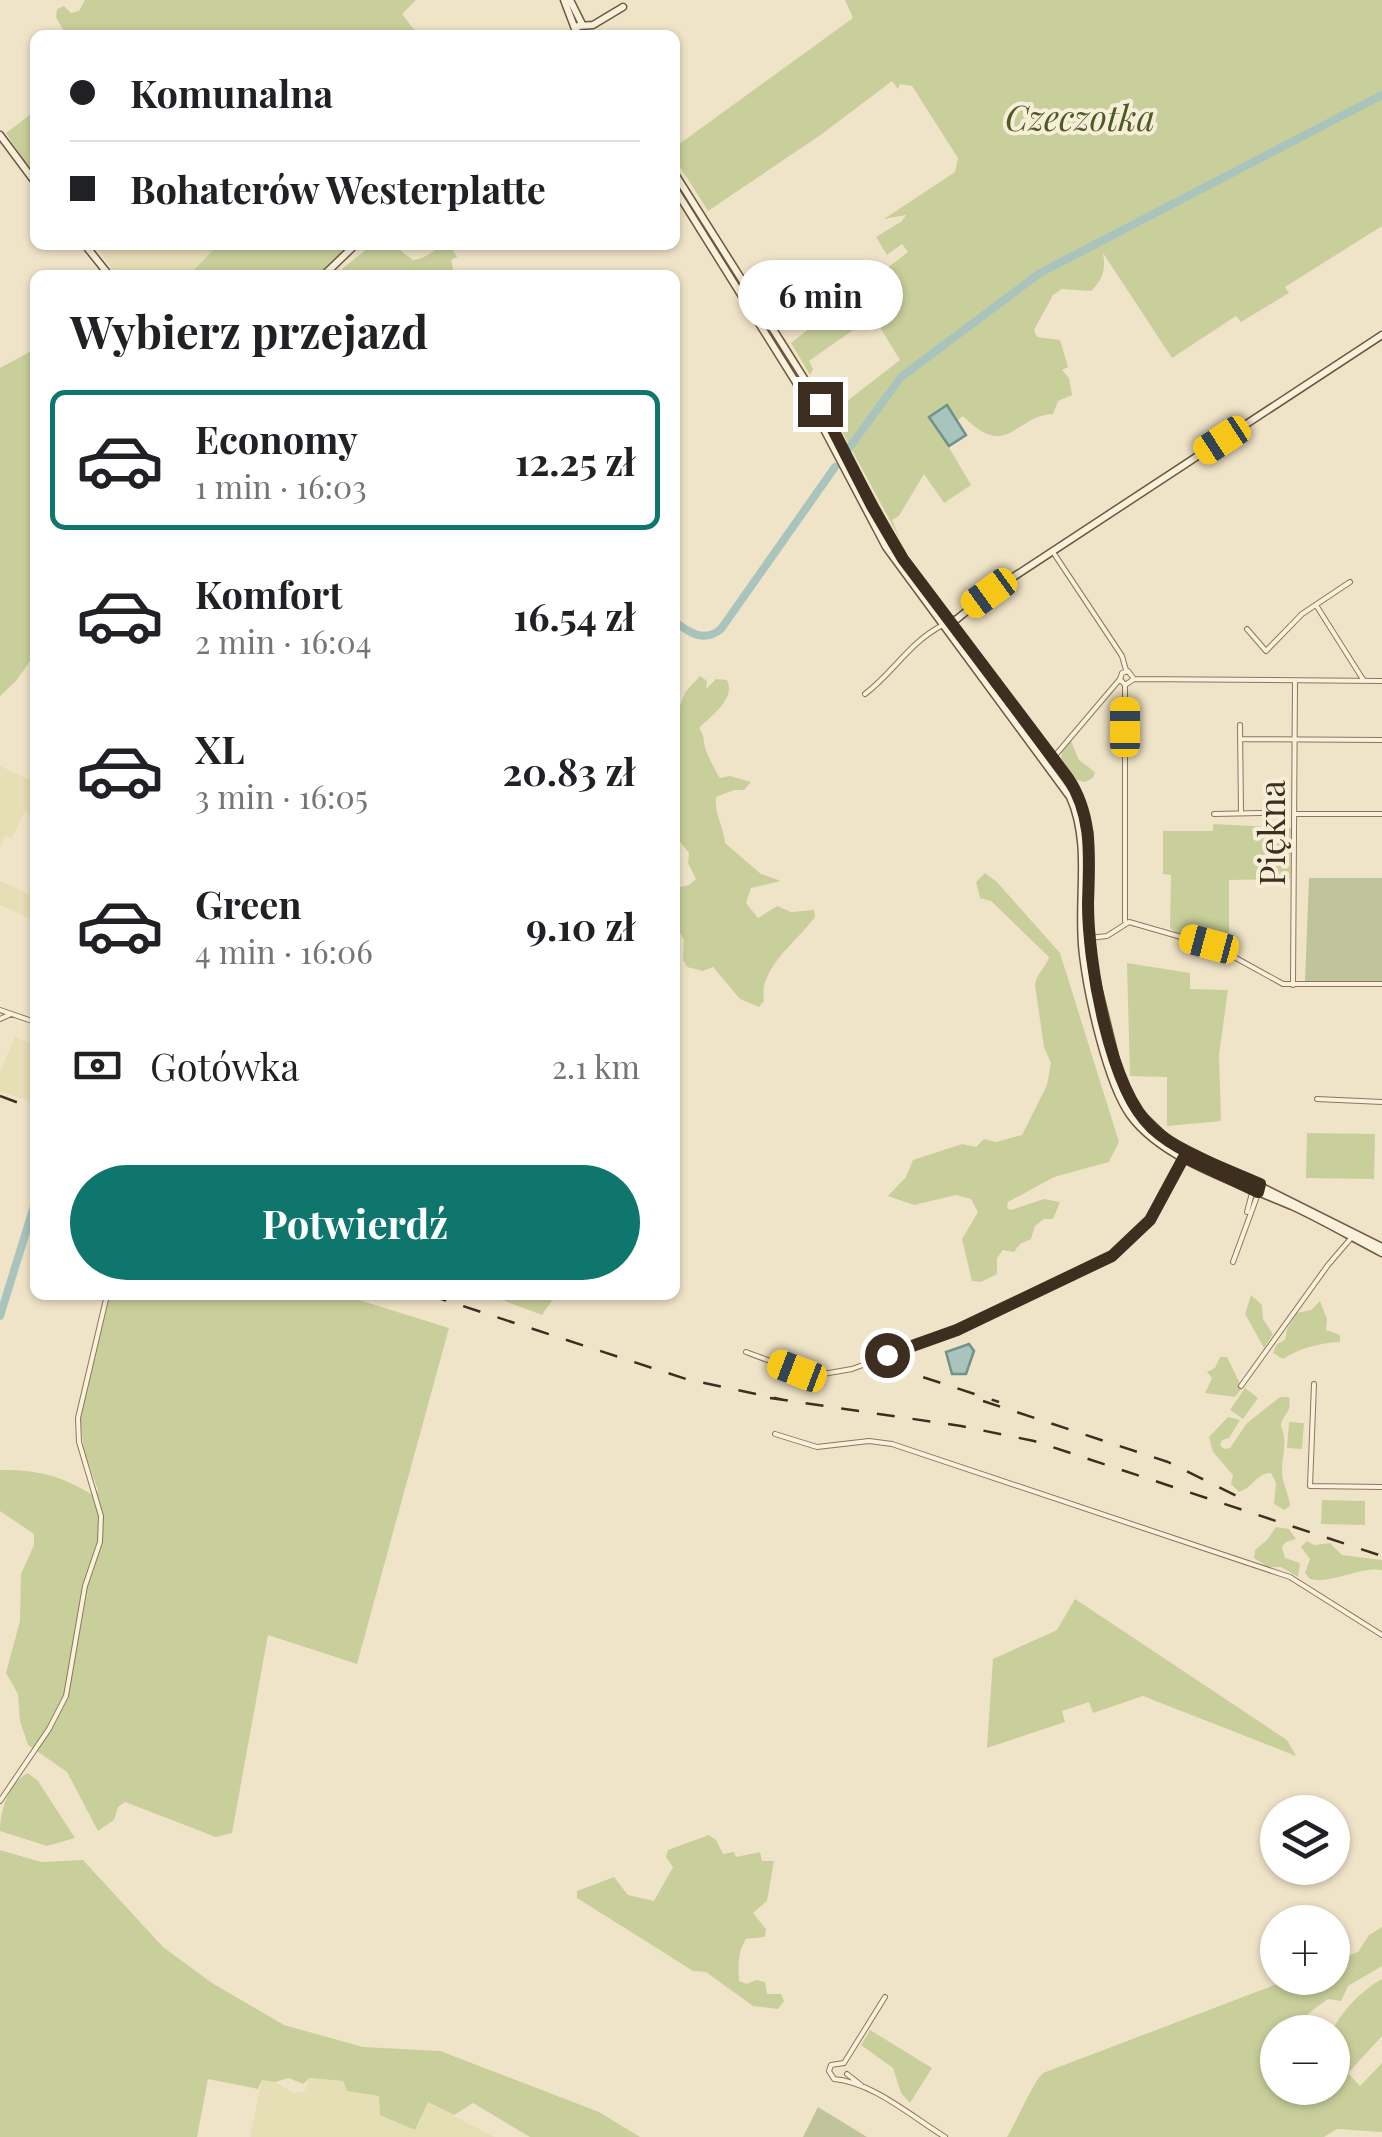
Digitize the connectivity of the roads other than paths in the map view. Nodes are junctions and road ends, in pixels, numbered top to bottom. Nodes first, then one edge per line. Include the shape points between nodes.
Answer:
1 (567, 0) edge
2 (630, 0) edge
3 (585, 30) edge
4 (0, 135) edge
5 (30, 175) edge
6 (680, 182) edge
7 (680, 197) edge
8 (89, 250) edge
9 (350, 250) edge
10 (104, 270) edge
11 (329, 270) edge
12 (1382, 335) edge
13 (840, 452) junction
14 (1053, 552) junction
15 (1350, 582) dead end
16 (1316, 605) junction
17 (944, 624) junction
18 (1247, 628) dead end
19 (1126, 671) junction
20 (1120, 678) junction
21 (1134, 680) junction
22 (1295, 681) junction
23 (1364, 681) junction
24 (1382, 681) edge
25 (1125, 685) junction
26 (865, 694) dead end
27 (1240, 725) dead end
28 (1240, 739) junction
29 (1295, 740) junction
30 (1382, 740) edge
31 (1053, 758) junction
32 (1261, 813) dead end
33 (1214, 814) dead end
34 (1241, 814) junction
35 (1294, 814) junction
36 (1382, 814) edge
37 (1125, 922) junction
38 (1089, 938) junction
39 (1382, 984) edge
40 (1293, 985) junction
41 (0, 1010) edge
42 (15, 1016) junction
43 (0, 1019) edge
44 (30, 1020) edge
45 (1317, 1099) dead end
46 (1382, 1102) edge
47 (1184, 1157) junction
48 (1257, 1189) junction
49 (1352, 1238) junction
50 (1381, 1246) edge
51 (1232, 1262) dead end
52 (105, 1300) edge
53 (746, 1352) dead end
54 (1314, 1384) dead end
55 (1241, 1386) dead end
56 (775, 1434) dead end
57 (1382, 1488) edge
58 (1382, 1635) edge
59 (0, 1801) edge
60 (885, 1997) dead end
61 (844, 2063) junction
62 (846, 2076) junction
63 (945, 2137) edge

1 - 3 main road
2 - 3 main road
4 - 5 main road
6 - 13 main road via 812,391
7 - 13 main road
8 - 10 main road
9 - 11 main road
12 - 14 main road
13 - 17 main road
14 - 17 main road
14 - 19 street
15 - 16 street
16 - 18 street via 1266,651
16 - 23 street
17 - 26 street via 908,649
17 - 31 main road
17 - 47 main road via 1070,797 1081,840 1084,960 1112,1078 1138,1125
19 - 20 street
19 - 21 street
20 - 25 street
20 - 31 street
21 - 22 street
21 - 25 street
22 - 23 street
22 - 29 street, Piękna
23 - 24 street
25 - 37 street
27 - 28 street
28 - 29 street
28 - 34 street
29 - 30 street
29 - 35 street, Piękna
31 - 38 main road via 1085,815
32 - 34 street
33 - 34 street
35 - 36 street
35 - 40 street, Piękna
37 - 38 street via 1107,936
37 - 40 street via 1216,947
38 - 48 main road via 1119,1073 1135,1108 1168,1140
39 - 40 street
41 - 42 street
42 - 43 street
42 - 44 street
45 - 46 street
47 - 48 main road
47 - 53 street via 1150,1220 1112,1256 957,1330 823,1374
48 - 49 main road
48 - 50 main road
48 - 51 street
49 - 50 main road
49 - 55 street
52 - 59 street via 78,1426 101,1516 100,1542 66,1696
54 - 57 street via 1310,1486
56 - 58 street via 814,1447 870,1441 928,1456 1290,1577
60 - 61 street
61 - 62 street
61 - 62 street via 834,2062 829,2071 834,2079
62 - 63 street

